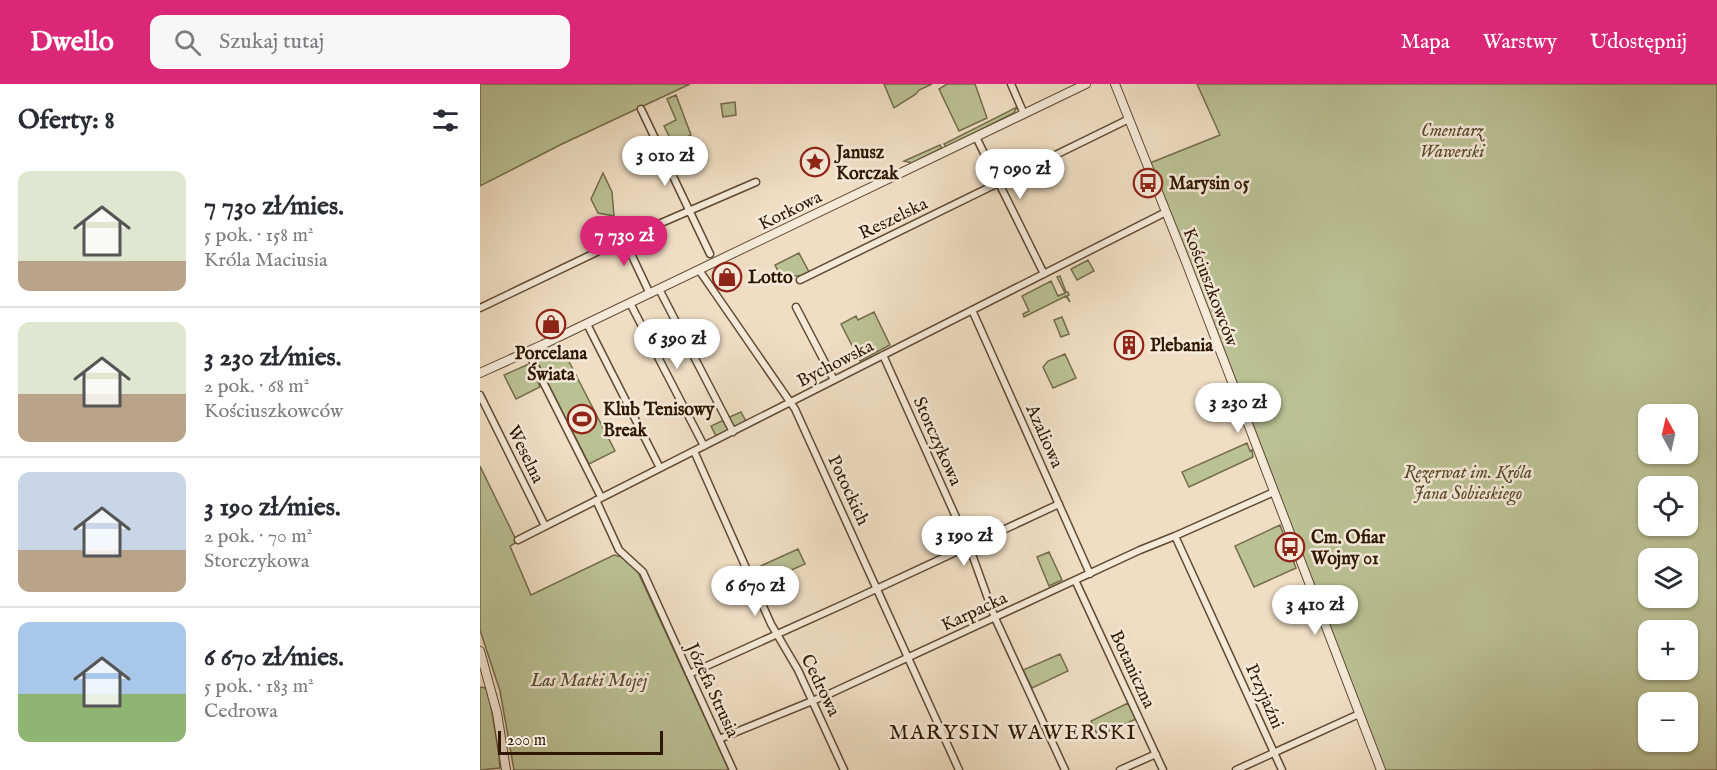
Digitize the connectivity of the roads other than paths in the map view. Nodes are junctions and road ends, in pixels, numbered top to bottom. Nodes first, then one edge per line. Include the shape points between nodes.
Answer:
1 (1011, 84) edge
2 (1086, 84) edge
3 (1115, 84) edge
4 (641, 109) dead end
5 (1024, 114) junction
6 (1129, 119) junction
7 (976, 137) junction
8 (756, 182) dead end
9 (998, 183) junction
10 (689, 210) junction
11 (1166, 212) junction
12 (624, 239) junction
13 (710, 255) dead end
14 (699, 270) junction
15 (1044, 274) junction
16 (800, 280) dead end
17 (659, 290) junction
18 (650, 294) junction
19 (630, 303) junction
20 (796, 307) dead end
21 (480, 308) edge
22 (972, 310) junction
23 (587, 324) junction
24 (528, 352) junction
25 (884, 355) junction
26 (480, 375) edge
27 (834, 380) junction
28 (480, 395) edge
29 (791, 402) junction
30 (733, 432) junction
31 (704, 446) junction
32 (694, 451) junction
33 (660, 468) junction
34 (1274, 492) junction
35 (599, 498) junction
36 (1059, 504) junction
37 (545, 526) junction
38 (1175, 536) junction
39 (518, 540) dead end
40 (969, 546) junction
41 (1090, 574) junction
42 (1075, 580) junction
43 (877, 589) junction
44 (995, 618) junction
45 (777, 635) junction
46 (480, 651) edge
47 (909, 658) junction
48 (689, 674) junction
49 (813, 700) junction
50 (1359, 714) junction
51 (719, 739) junction
52 (1274, 752) junction
53 (1156, 754) junction
54 (506, 770) edge
55 (733, 770) edge
56 (844, 770) edge
57 (959, 770) edge
58 (1065, 770) edge
59 (1120, 770) edge
60 (1163, 770) edge
61 (1236, 770) edge
62 (1282, 770) edge
63 (1381, 770) edge

1 - 5 street
2 - 5 street, Korkowa
3 - 6 street, Kościuszkowców
4 - 10 street
5 - 7 street, Korkowa
6 - 9 street, Reszelska
6 - 11 street, Kościuszkowców
7 - 9 street
7 - 14 street, Korkowa
8 - 10 street
9 - 15 street
9 - 16 street, Reszelska
10 - 12 street
10 - 13 street
11 - 15 street, Bychowska
11 - 34 street, Kościuszkowców
12 - 18 street
12 - 21 street
14 - 17 street, Korkowa
14 - 29 street, Potockich
15 - 22 street, Bychowska
17 - 18 street, Korkowa
17 - 30 street
18 - 19 street, Korkowa
19 - 23 street, Korkowa
19 - 31 street
20 - 27 street
22 - 25 street, Bychowska
22 - 36 street, Azaliowa
23 - 24 street, Korkowa
23 - 33 street
24 - 26 street, Korkowa
24 - 35 street, Józefa Strusia
25 - 27 street, Bychowska
25 - 40 street, Storczykowa
27 - 29 street, Bychowska
28 - 37 street, Weselna
29 - 30 street, Bychowska
29 - 43 street, Potockich
30 - 31 street, Bychowska
31 - 32 street, Bychowska
32 - 33 street, Bychowska
32 - 45 street, Cedrowa
33 - 35 street, Bychowska
34 - 38 street, Karpacka
34 - 50 street, Kościuszkowców
35 - 37 street, Bychowska
35 - 48 street, Józefa Strusia via 619,550 643,572
36 - 40 street
36 - 41 street, Azaliowa
37 - 39 street, Bychowska
38 - 41 street, Karpacka
38 - 52 street, Przyjaźni
40 - 43 street
40 - 44 street, Storczykowa
41 - 42 street, Karpacka
42 - 44 street, Karpacka
42 - 53 street, Botaniczna
43 - 45 street
43 - 47 street, Potockich
44 - 47 street, Karpacka
44 - 58 street, Storczykowa
45 - 48 street
45 - 49 street, Cedrowa
46 - 54 street via 497,713
47 - 49 street, Karpacka
47 - 57 street, Potockich
48 - 51 street, Józefa Strusia
49 - 51 street, Karpacka
49 - 56 street, Cedrowa
50 - 52 street
50 - 63 street, Kościuszkowców
51 - 55 street, Józefa Strusia
52 - 61 street
52 - 62 street, Przyjaźni
53 - 59 street
53 - 60 street, Botaniczna

